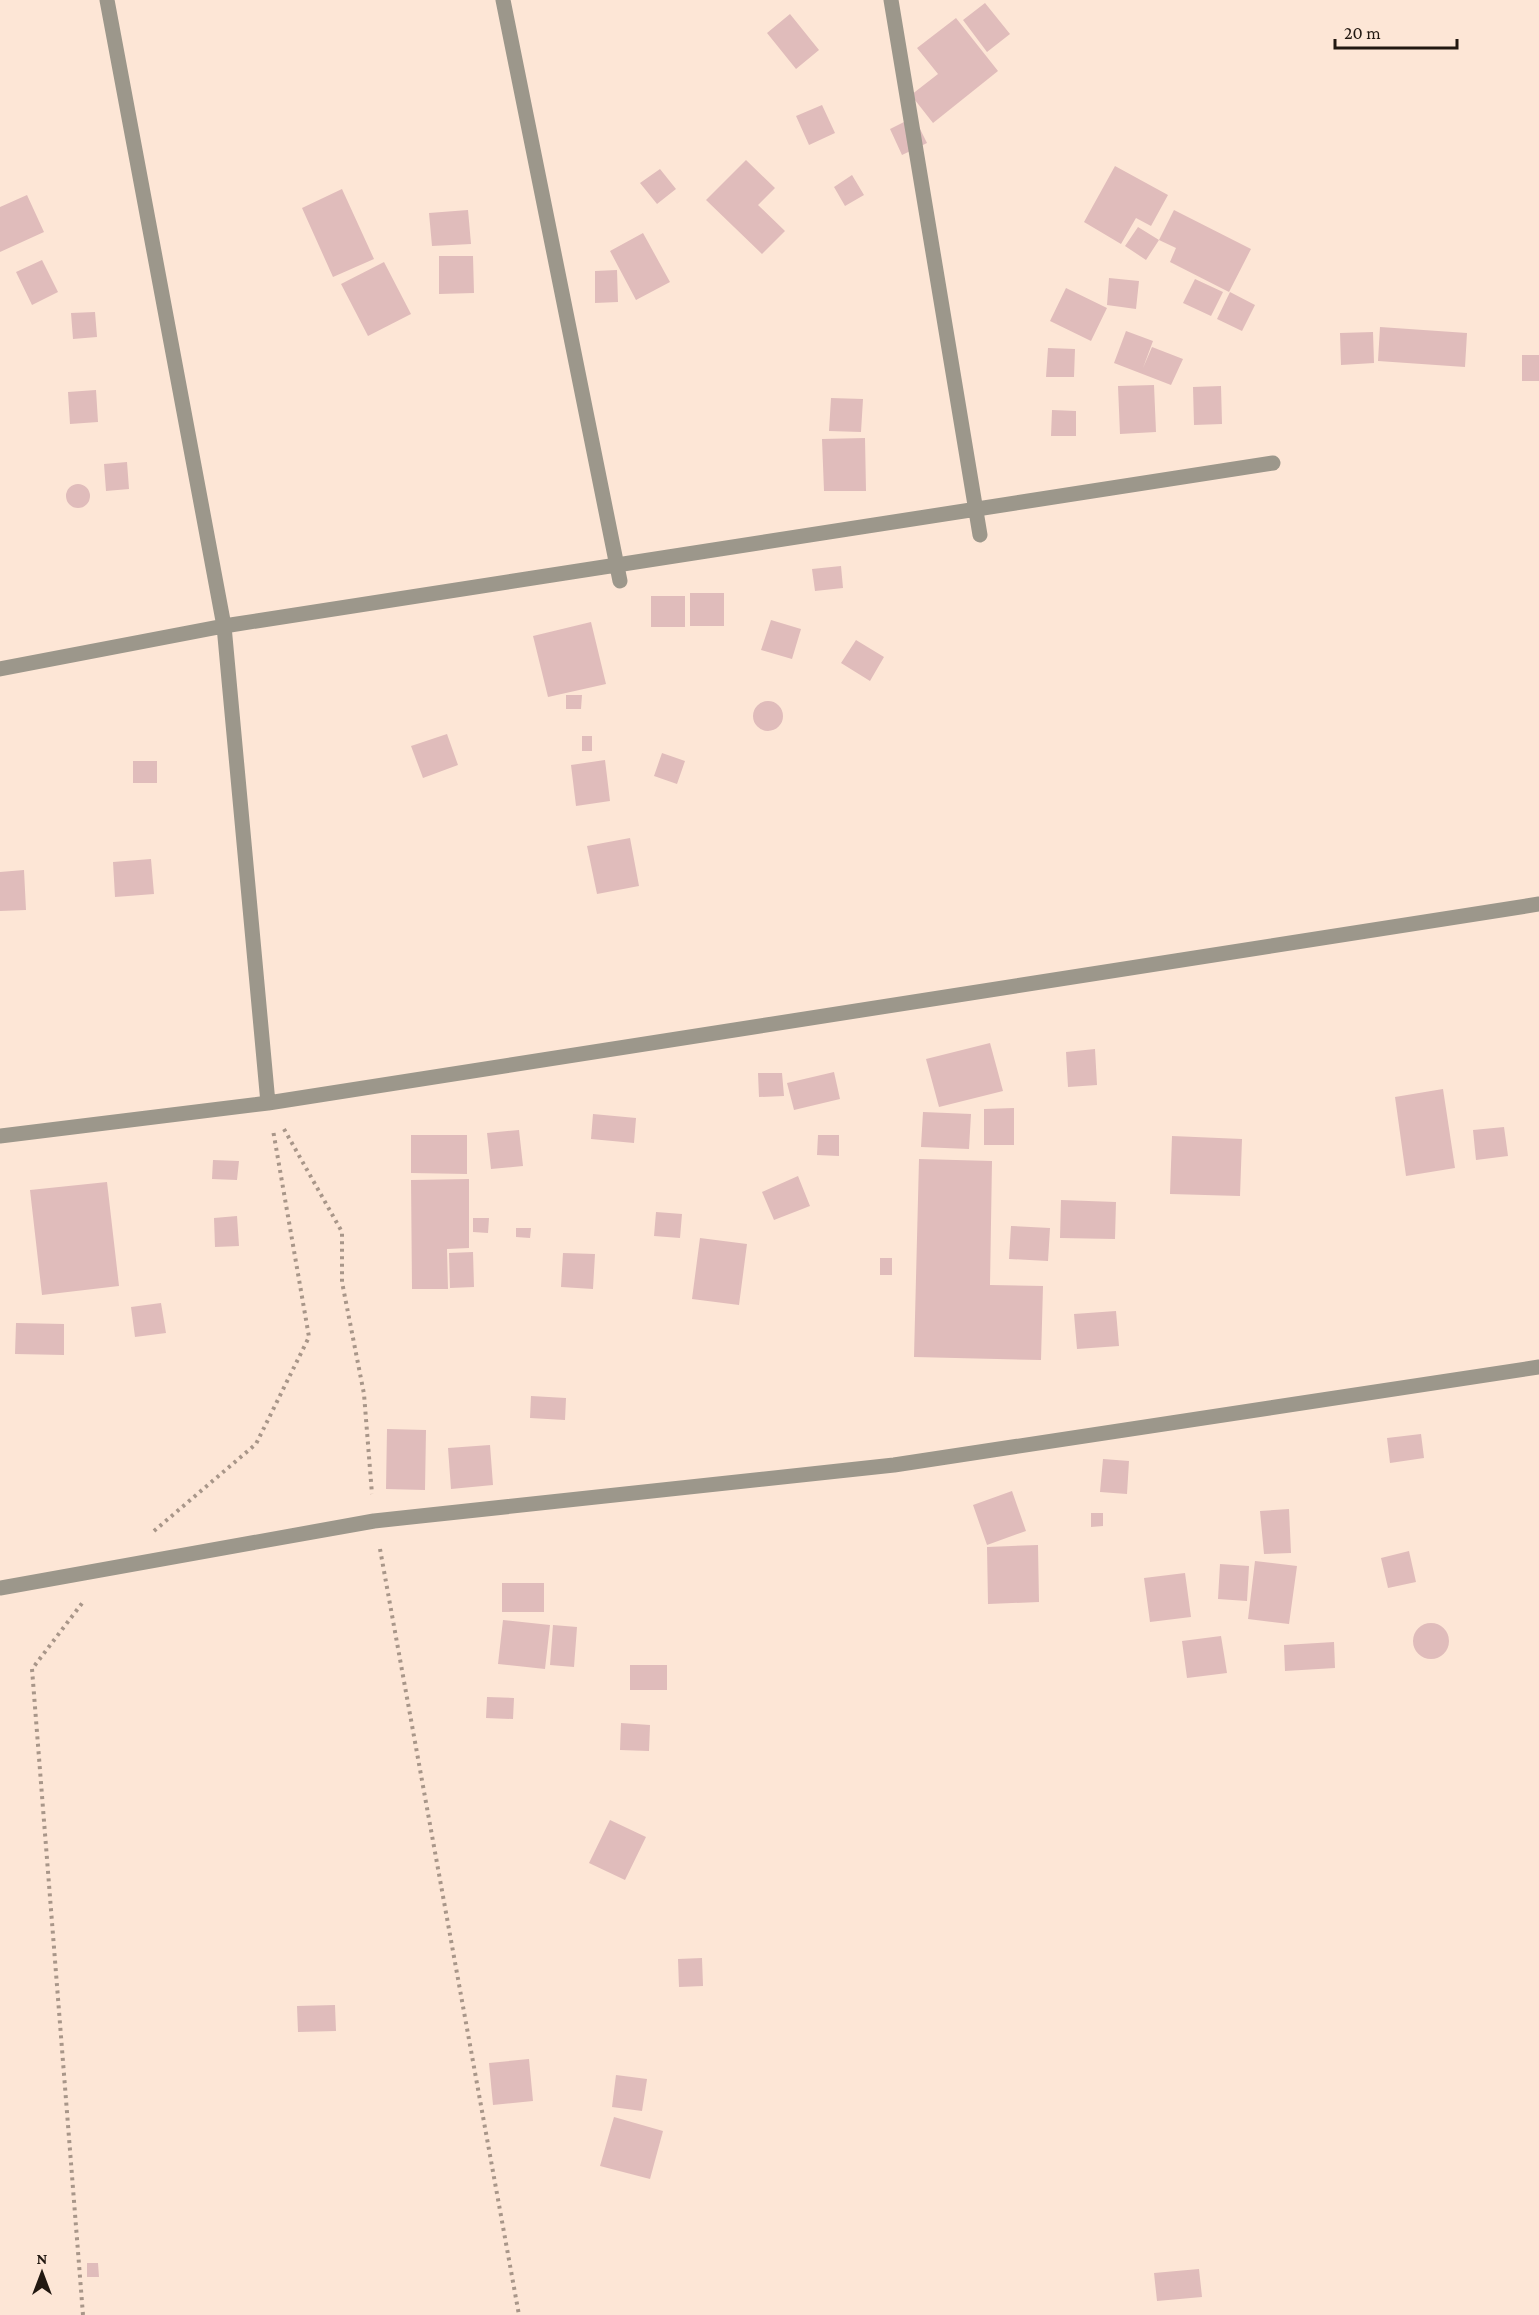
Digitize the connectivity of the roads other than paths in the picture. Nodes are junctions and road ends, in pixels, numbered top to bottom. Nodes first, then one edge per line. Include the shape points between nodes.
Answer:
1 (107, 0) edge
2 (503, 0) edge
3 (891, 0) edge
4 (1273, 463) dead end
5 (980, 535) dead end
6 (620, 581) dead end
7 (224, 626) junction
8 (0, 669) edge
9 (1539, 904) edge
10 (268, 1103) junction
11 (0, 1136) edge
12 (1539, 1367) edge
13 (0, 1588) edge

1 - 7 street
2 - 6 street
3 - 5 street
4 - 7 street
7 - 8 street
7 - 10 street
9 - 10 street
10 - 11 street
12 - 13 street via 894,1465 375,1521

